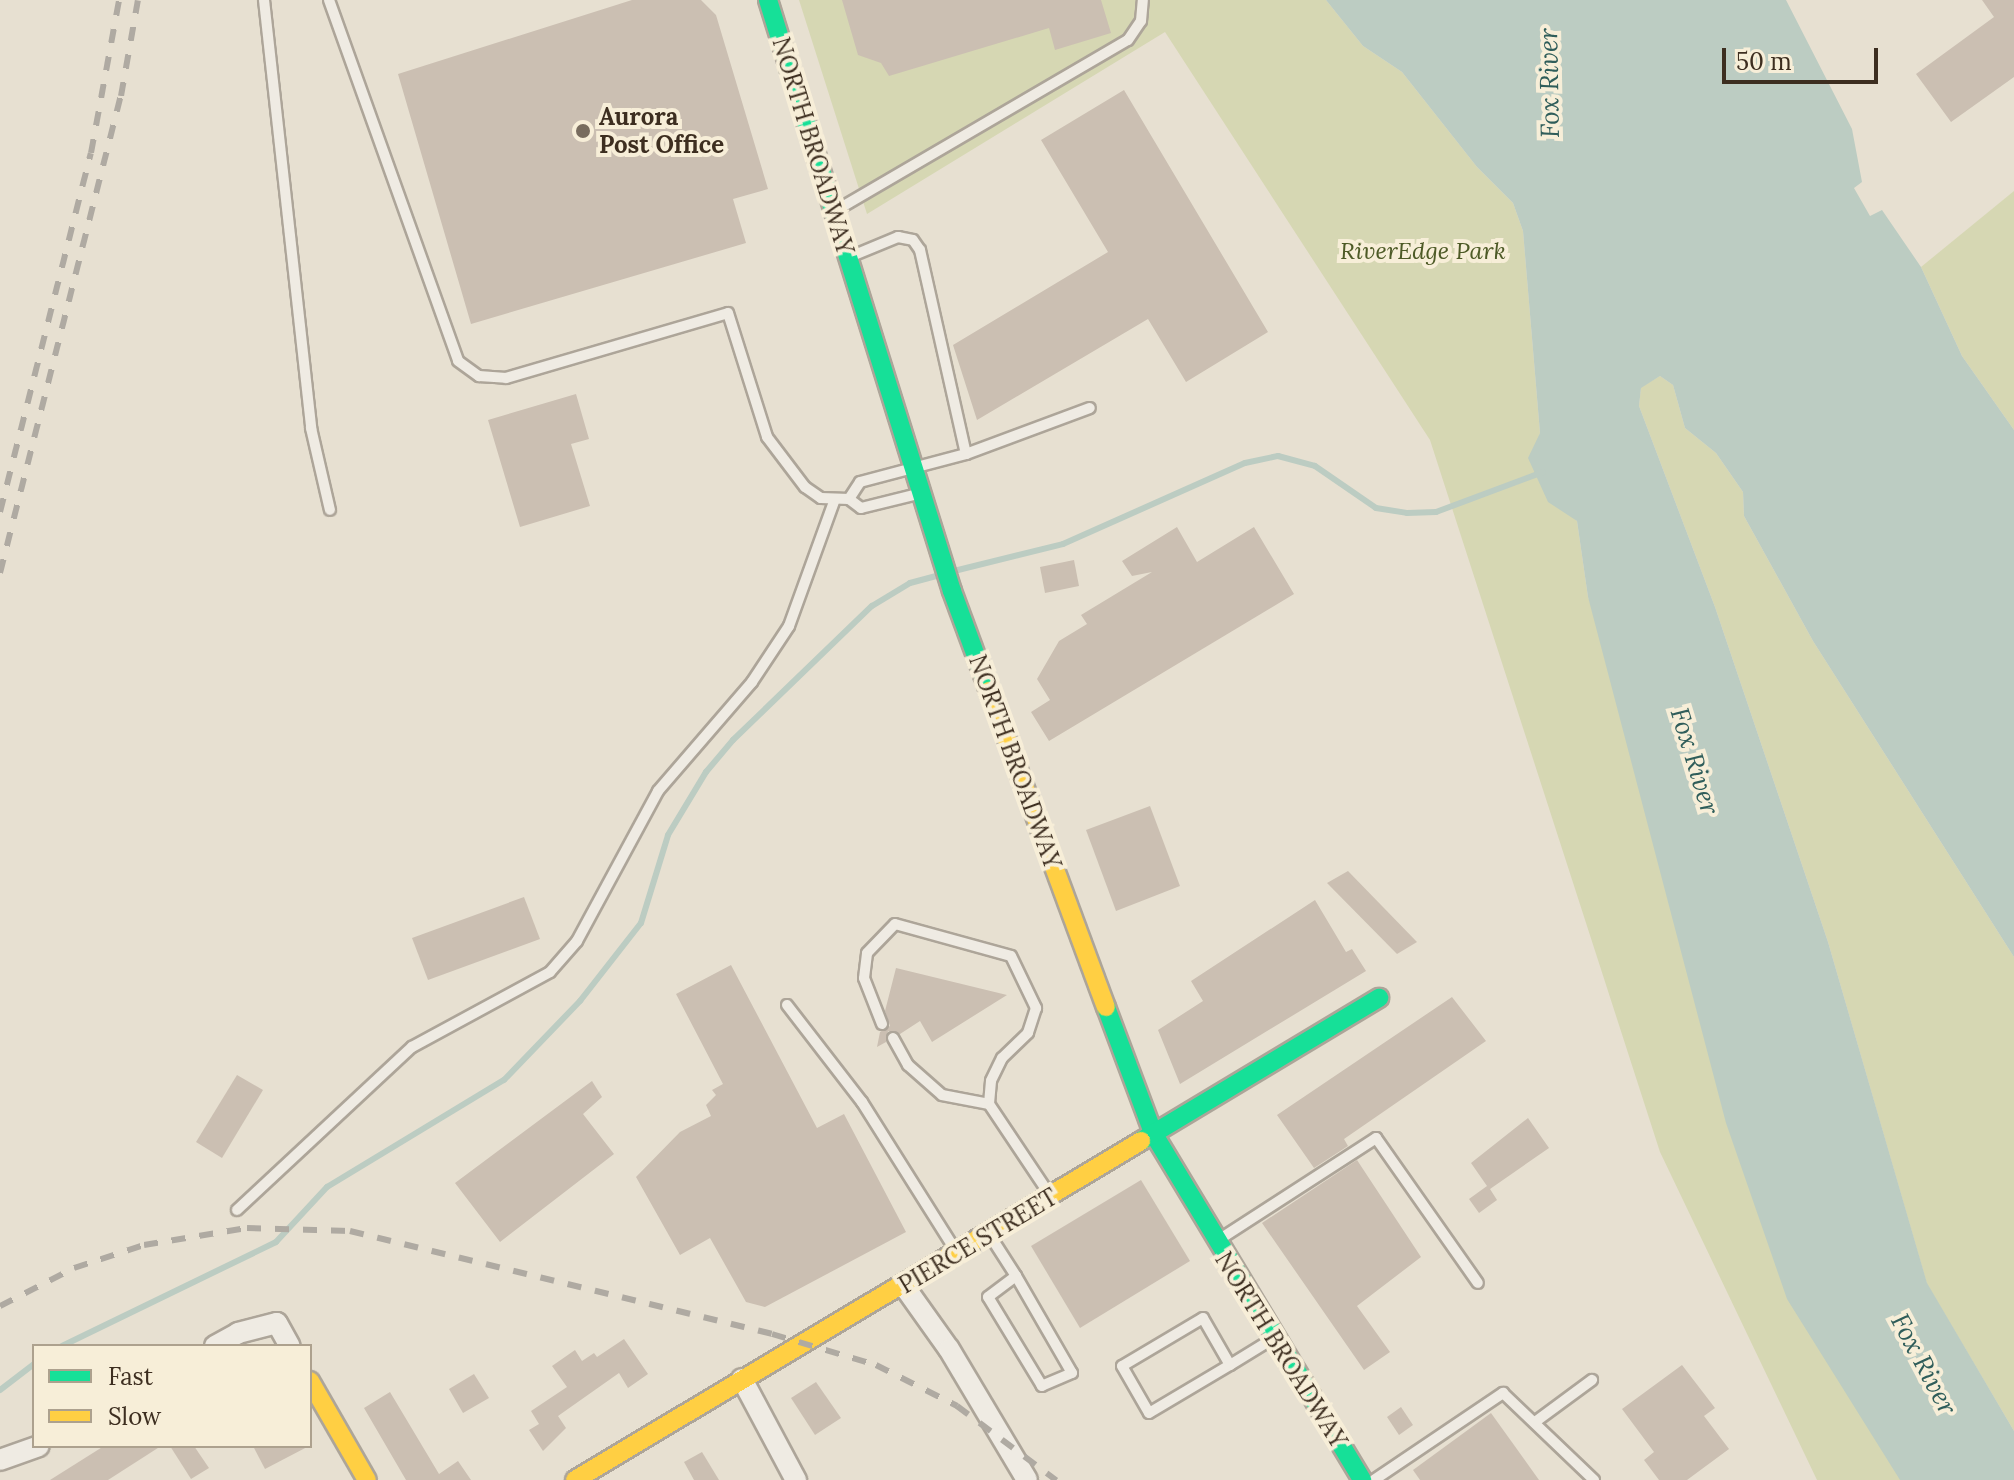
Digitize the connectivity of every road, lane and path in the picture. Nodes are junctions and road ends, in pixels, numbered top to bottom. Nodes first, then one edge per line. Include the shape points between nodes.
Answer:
1 (264, 0) edge
2 (329, 0) edge
3 (768, 0) edge
4 (1143, 0) edge
5 (833, 212) junction
6 (846, 258) junction
7 (1090, 408) dead end
8 (966, 454) junction
9 (912, 469) junction
10 (920, 494) junction
11 (835, 499) junction
12 (849, 499) junction
13 (330, 510) dead end
14 (1379, 998) dead end
15 (787, 1005) dead end
16 (882, 1024) dead end
17 (893, 1038) dead end
18 (989, 1104) junction
19 (1153, 1133) junction
20 (1051, 1196) junction
21 (237, 1210) dead end
22 (989, 1234) junction
23 (1215, 1243) junction
24 (958, 1253) junction
25 (1016, 1276) junction
26 (1478, 1283) dead end
27 (904, 1286) junction
28 (1274, 1338) junction
29 (219, 1344) edge
30 (289, 1344) edge
31 (1230, 1365) junction
32 (742, 1379) junction
33 (1592, 1380) dead end
34 (312, 1384) edge
35 (1535, 1422) junction
36 (33, 1448) edge
37 (0, 1460) edge
38 (367, 1480) edge
39 (575, 1480) edge
40 (796, 1480) edge
41 (1027, 1480) edge
42 (1362, 1480) edge
43 (1374, 1480) edge
44 (1594, 1480) edge

1 - 13 lane via 311,428
2 - 11 lane via 458,361 479,376 506,378 728,313 767,437 805,487 821,498
3 - 5 main road, NORTH BROADWAY
4 - 5 lane via 1141,21 1128,40
5 - 6 main road, NORTH BROADWAY
6 - 8 lane via 898,237 913,240 920,250
6 - 9 main road, NORTH BROADWAY
7 - 8 lane
8 - 9 lane
9 - 10 main road, NORTH BROADWAY
9 - 12 lane via 860,482
10 - 12 lane via 861,508
10 - 19 main road, NORTH BROADWAY
11 - 12 lane
11 - 21 lane via 789,626 752,682 658,791 577,941 550,972 412,1047
14 - 19 main road, PIERCE STREET
15 - 24 lane via 862,1102
16 - 18 lane via 864,978 867,953 895,924 1011,956 1036,1008 1028,1033 1002,1058 991,1081
17 - 18 lane via 908,1065 942,1095
18 - 20 lane
19 - 20 main road, PIERCE STREET
19 - 23 main road, NORTH BROADWAY
20 - 22 main road, PIERCE STREET
22 - 24 main road, PIERCE STREET
22 - 25 lane
23 - 26 lane via 1376,1138
23 - 28 main road, NORTH BROADWAY
24 - 27 main road, PIERCE STREET
25 - 25 lane via 1072,1373 1042,1386 988,1297
27 - 32 main road, PIERCE STREET
27 - 41 street via 949,1349
28 - 31 lane
28 - 42 main road, NORTH BROADWAY
29 - 30 street via 277,1323
31 - 31 lane via 1149,1413 1122,1366 1203,1318
32 - 39 main road, PIERCE STREET
32 - 40 street
33 - 35 lane
34 - 38 main road
35 - 43 lane via 1503,1393
35 - 44 lane
36 - 37 street

